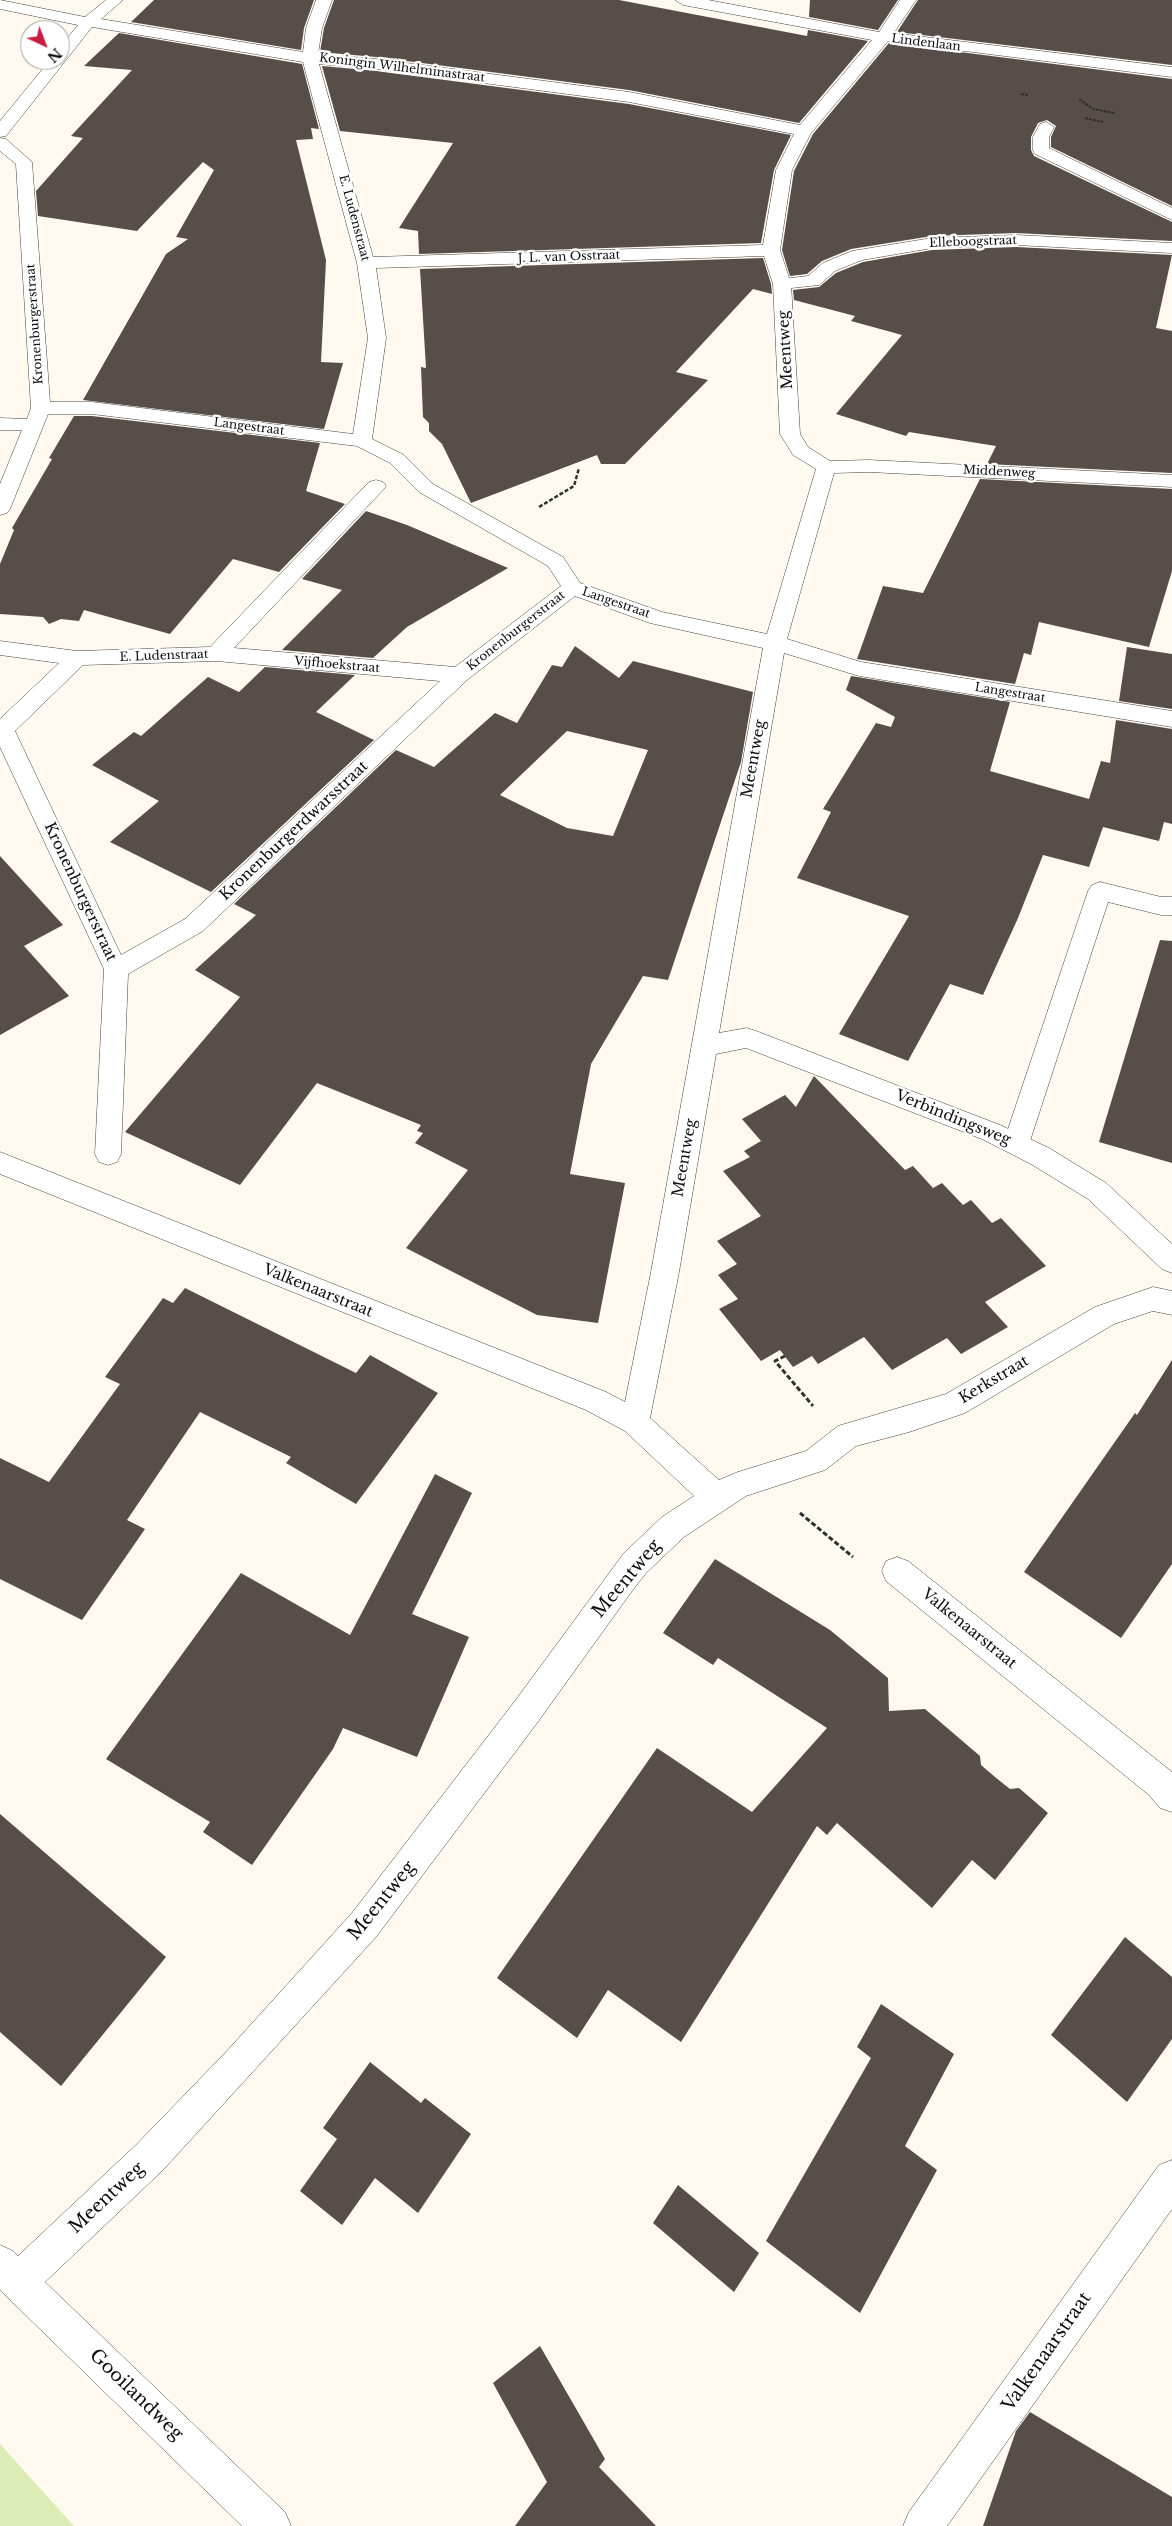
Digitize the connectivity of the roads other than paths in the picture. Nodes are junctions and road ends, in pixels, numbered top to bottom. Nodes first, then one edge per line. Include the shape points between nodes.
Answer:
1 (115, 0) edge
2 (324, 0) edge
3 (683, 0) edge
4 (908, 0) edge
5 (0, 4) edge
6 (88, 22) junction
7 (883, 37) junction
8 (70, 45) edge
9 (310, 58) junction
10 (50, 70) edge
11 (1172, 72) edge
12 (1046, 127) dead end
13 (804, 131) junction
14 (0, 132) edge
15 (0, 143) edge
16 (1172, 215) edge
17 (1172, 248) edge
18 (771, 250) junction
19 (366, 263) junction
20 (782, 284) junction
21 (38, 417) junction
22 (0, 424) edge
23 (362, 441) junction
24 (826, 467) junction
25 (1172, 481) edge
26 (376, 486) dead end
27 (0, 509) edge
28 (572, 588) junction
29 (775, 643) junction
30 (0, 648) edge
31 (216, 654) junction
32 (77, 658) junction
33 (459, 675) junction
34 (1172, 719) edge
35 (2, 731) edge
36 (1172, 906) edge
37 (116, 969) junction
38 (704, 1046) junction
39 (1016, 1144) junction
40 (108, 1154) dead end
41 (0, 1163) edge
42 (1172, 1261) edge
43 (1172, 1303) edge
44 (635, 1422) junction
45 (815, 1461) joint
46 (716, 1496) junction
47 (897, 1571) road end
48 (1172, 1796) edge
49 (1172, 2178) edge
50 (9, 2273) edge
51 (271, 2526) edge
52 (923, 2526) edge

1 - 6 street
2 - 9 street, E. Ludenstraat via 314,28
3 - 7 street, Lindenlaan
4 - 7 street, Meentweg
5 - 6 street, Koningin Wilhelminastraat
6 - 8 street
6 - 9 street, Koningin Wilhelminastraat
7 - 11 street, Lindenlaan
7 - 13 street, Meentweg
9 - 13 street, Koningin Wilhelminastraat via 629,97
9 - 19 street, E. Ludenstraat
10 - 14 street
12 - 16 street via 1041,137 1041,150
13 - 18 street, Meentweg via 784,170
15 - 21 street, Kronenburgerstraat via 24,162
17 - 20 street, Elleboogstraat via 1016,240 932,243 858,255 828,268 813,281
18 - 19 street, J. L. van Osstraat
18 - 20 street, Meentweg
19 - 23 street, E. Ludenstraat via 377,338
20 - 24 street, Meentweg via 790,434 800,451
21 - 22 street, Langestraat
21 - 23 street, Langestraat via 92,408
21 - 27 street, Kronenburgerstraat
23 - 28 street, Langestraat via 396,459 426,488 556,562
24 - 25 street, Middenweg via 879,466
24 - 29 street, Meentweg
26 - 31 street, E. Ludenstraat
28 - 29 street, Langestraat via 658,618
28 - 33 street, Kronenburgerstraat
29 - 34 street, Langestraat via 859,669
29 - 38 street, Meentweg
30 - 32 street
31 - 32 street, E. Ludenstraat
31 - 33 street, Vijfhoekstraat
32 - 35 street
33 - 37 street, Kronenburgerdwarsstraat via 194,925
35 - 37 street, Kronenburgerstraat
36 - 39 street via 1100,891
37 - 40 street, Kronenburgerstraat
38 - 39 street, Verbindingsweg via 747,1038
38 - 44 street, Meentweg
39 - 42 street, Verbindingsweg via 1097,1191
41 - 44 street, Valkenaarstraat via 596,1400
43 - 45 street, Kerkstraat via 1153,1299 1105,1316 955,1404 848,1435
44 - 46 street
45 - 46 street, Meentweg via 738,1485
46 - 50 street, Meentweg via 674,1526 635,1563 364,1925 194,2111 98,2207
47 - 48 street, Valkenaarstraat via 1162,1784
49 - 52 street, Valkenaarstraat
50 - 51 street, Gooilandweg

